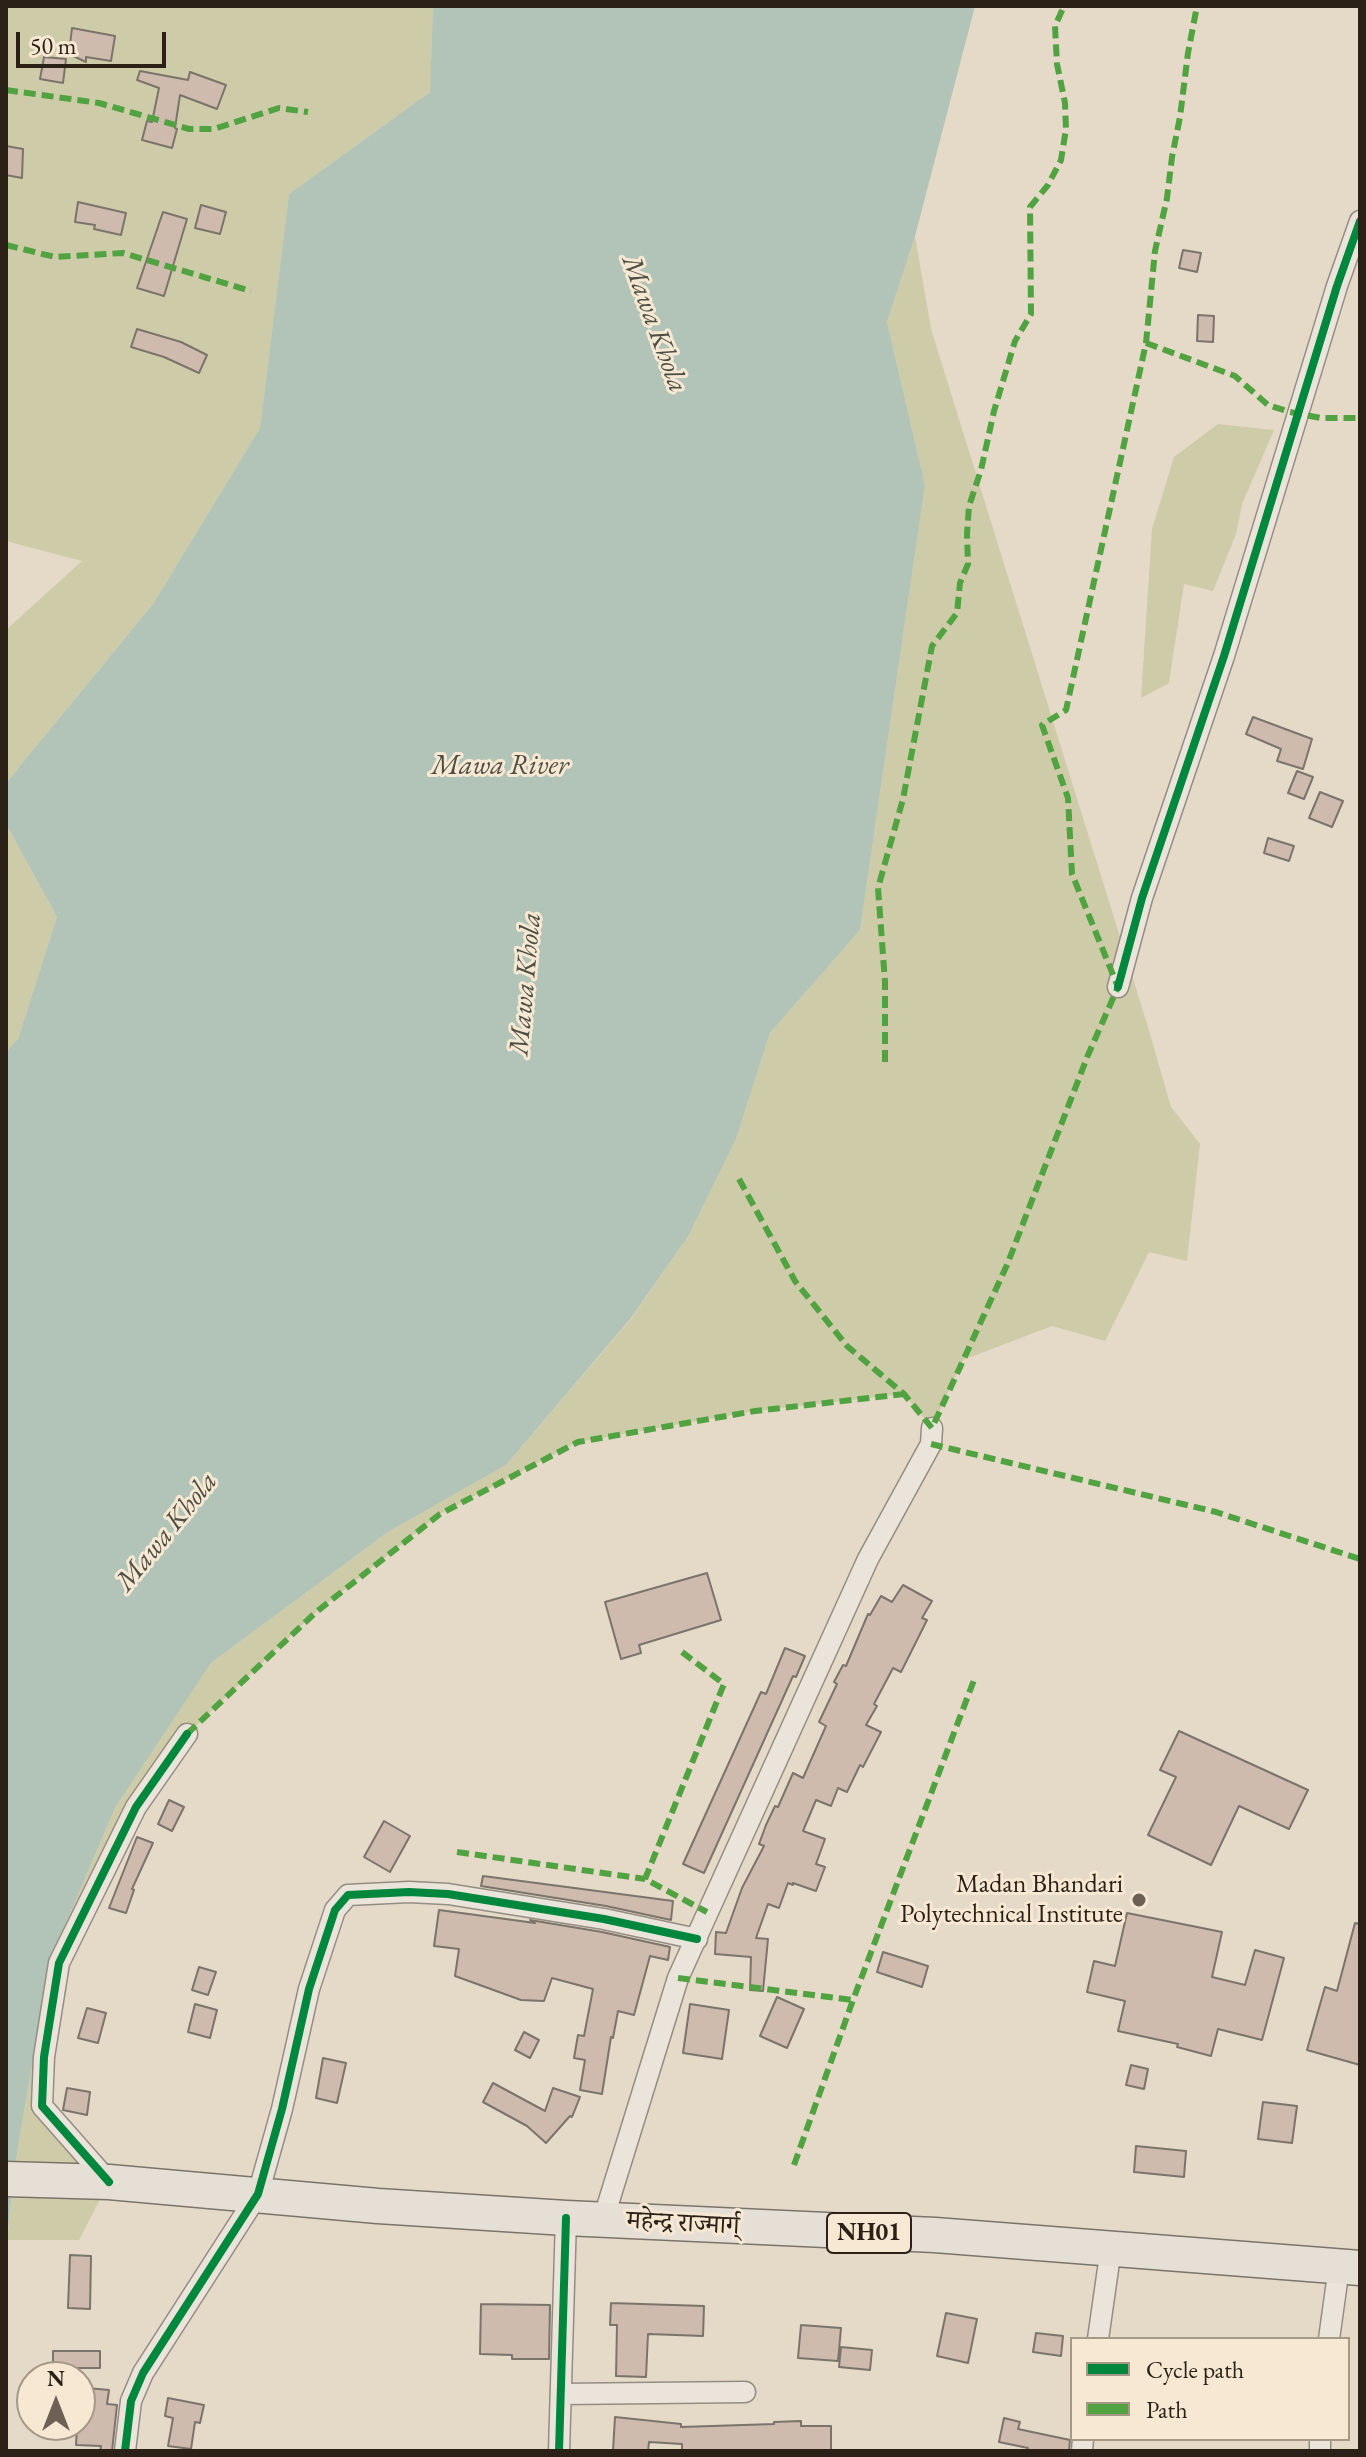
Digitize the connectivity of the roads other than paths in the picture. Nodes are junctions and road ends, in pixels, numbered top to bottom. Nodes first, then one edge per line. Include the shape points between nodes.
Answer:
1 (1360, 221) edge
2 (1118, 987) dead end
3 (932, 1428) dead end
4 (187, 1734) dead end
5 (697, 1939) junction
6 (6, 2179) edge
7 (98, 2182) junction
8 (258, 2194) junction
9 (566, 2218) junction
10 (603, 2220) junction
11 (1111, 2248) junction
12 (1350, 2267) edge
13 (1098, 2337) edge
14 (1330, 2337) edge
15 (745, 2392) dead end
16 (562, 2394) junction
17 (125, 2451) edge
18 (559, 2451) edge

1 - 2 street
3 - 5 street via 931,1444 868,1559
4 - 7 street via 136,1807 59,1963 42,2106
5 - 8 street via 448,1894 348,1895 335,1910 309,1989
5 - 10 street via 678,1978
6 - 7 highway, महेन्द्र राज्मार्ग् / NH01
7 - 8 highway, महेन्द्र राज्मार्ग् / NH01
8 - 9 highway, महेन्द्र राज्मार्ग् / NH01
8 - 17 street via 143,2373 131,2401
9 - 10 highway, महेन्द्र राज्मार्ग् / NH01
9 - 16 street
10 - 11 highway, महेन्द्र राज्मार्ग् / NH01
11 - 12 highway, महेन्द्र राज्मार्ग् / NH01
11 - 13 street
12 - 14 street
15 - 16 street
16 - 18 street

